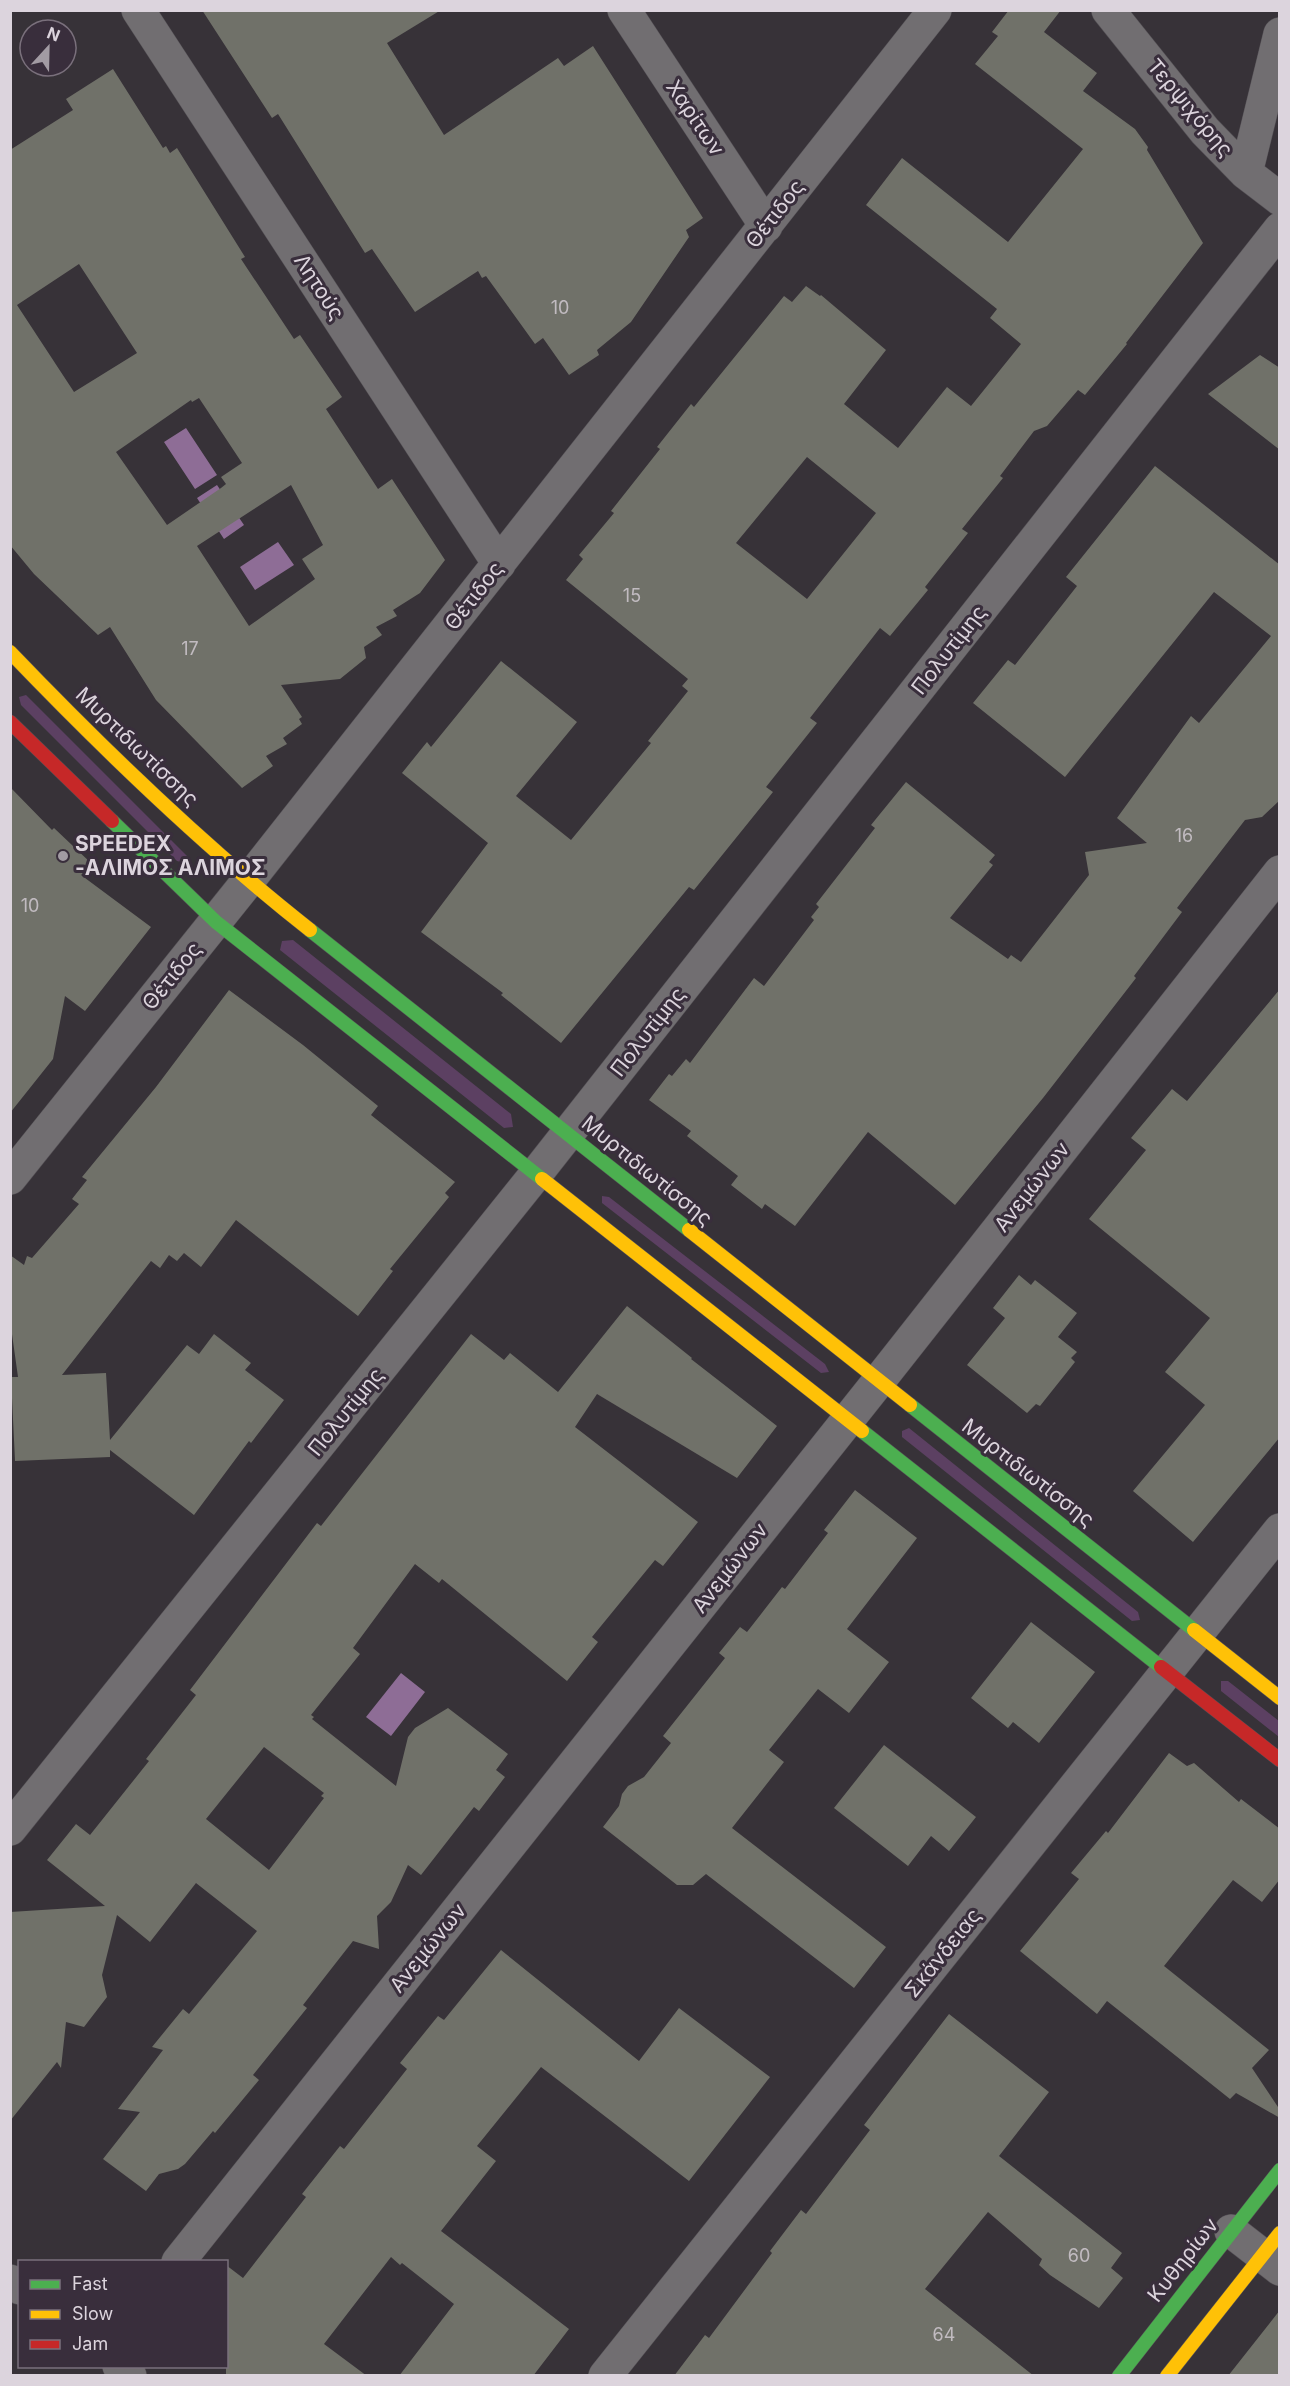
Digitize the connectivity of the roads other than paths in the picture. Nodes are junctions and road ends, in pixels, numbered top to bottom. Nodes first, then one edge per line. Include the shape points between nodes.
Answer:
1 (138, 10) edge
2 (624, 10) edge
3 (935, 10) edge
4 (1108, 10) edge
5 (1280, 34) edge
6 (1246, 173) junction
7 (1280, 199) edge
8 (766, 226) junction
9 (1280, 229) edge
10 (499, 564) junction
11 (10, 652) edge
12 (10, 723) edge
13 (1280, 872) edge
14 (248, 881) junction
15 (216, 922) junction
16 (568, 1134) junction
17 (536, 1174) junction
18 (10, 1178) edge
19 (878, 1382) junction
20 (849, 1419) junction
21 (1280, 1530) edge
22 (1197, 1634) junction
23 (1168, 1671) junction
24 (1280, 1698) edge
25 (1280, 1760) edge
26 (10, 1828) edge
27 (1280, 2170) edge
28 (1232, 2231) junction
29 (1274, 2253) edge
30 (180, 2260) edge
31 (605, 2376) edge
32 (1119, 2376) edge
33 (1167, 2376) edge

1 - 10 street, Λητούς
2 - 8 street, Χαρίτων
3 - 8 street, Θέτιδος
4 - 6 street, Τερψιχόρης via 1205,131
5 - 6 street
6 - 7 street, Τερψιχόρης
8 - 10 street, Θέτιδος
9 - 16 street, Πολυτίμης
10 - 14 street, Θέτιδος
11 - 14 street, Μυρτιδιωτίσσης
12 - 15 street
13 - 19 street, Ανεμώνων
14 - 15 street, Θέτιδος
14 - 16 street, Μυρτιδιωτίσσης
15 - 17 street
15 - 18 street, Θέτιδος
16 - 17 street, Πολυτίμης
16 - 19 street, Μυρτιδιωτίσσης
17 - 20 street
17 - 26 street, Πολυτίμης
19 - 20 street, Ανεμώνων
19 - 22 street, Μυρτιδιωτίσσης
20 - 23 street
20 - 30 street, Ανεμώνων
21 - 22 street, Σκάνδειας
22 - 23 street, Σκάνδειας
22 - 24 street, Μυρτιδιωτίσσης
23 - 25 street
23 - 31 street, Σκάνδειας
27 - 28 street, Κυθηρίων
28 - 29 street
28 - 32 street, Κυθηρίων
29 - 33 street

